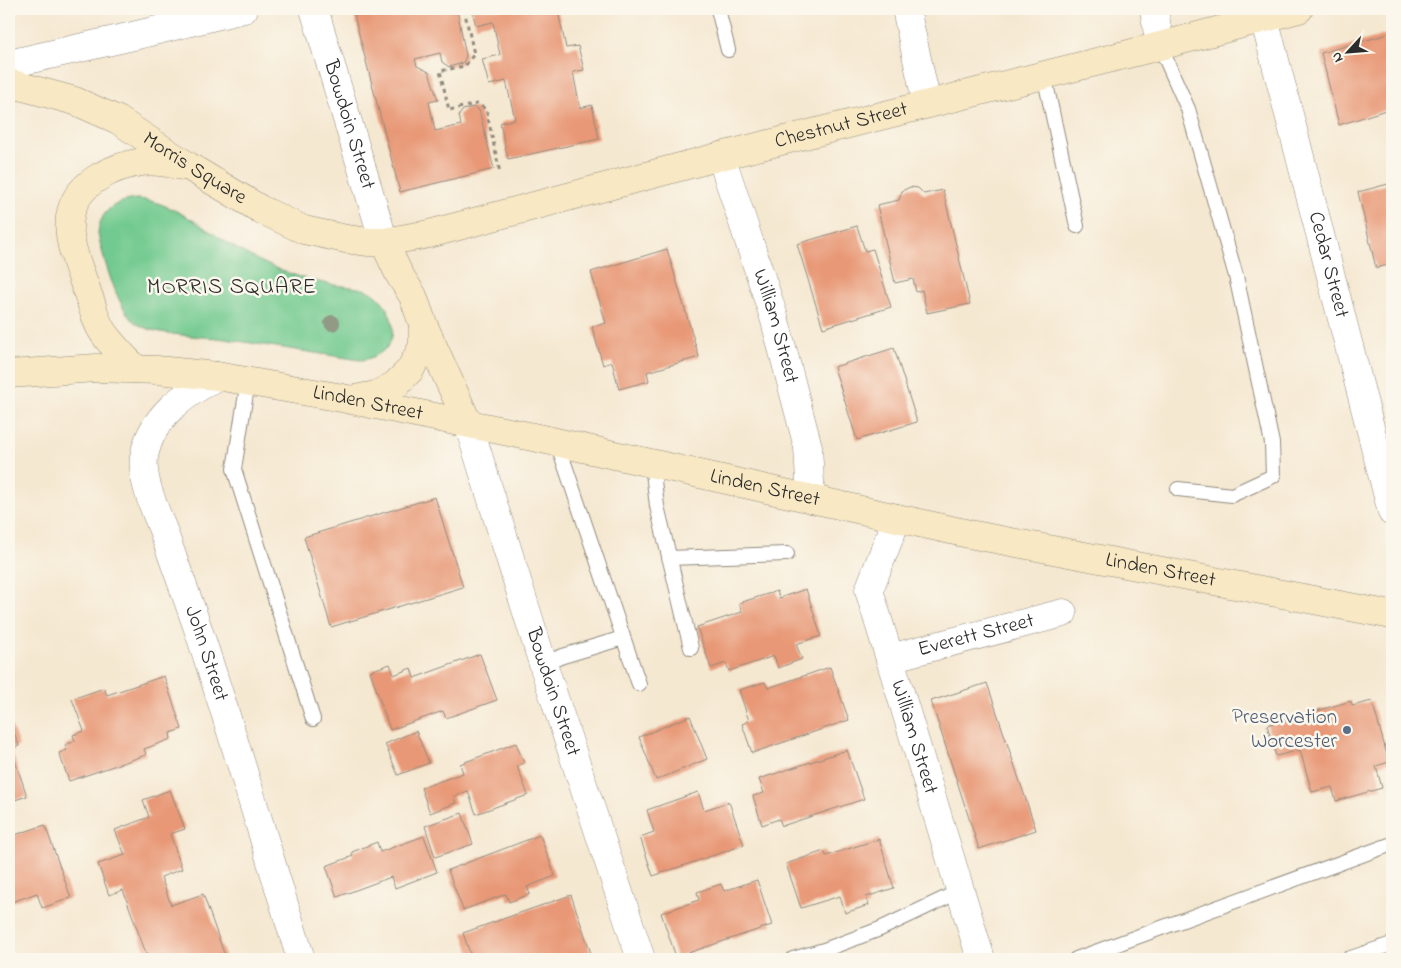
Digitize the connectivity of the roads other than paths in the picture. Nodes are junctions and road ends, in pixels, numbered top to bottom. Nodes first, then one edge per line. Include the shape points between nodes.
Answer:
1 (244, 9) edge
2 (314, 9) edge
3 (718, 9) edge
4 (906, 9) edge
5 (1154, 9) edge
6 (1299, 9) edge
7 (1264, 18) junction
8 (154, 19) edge
9 (1160, 46) junction
10 (728, 50) dead end
11 (9, 64) edge
12 (1044, 75) junction
13 (9, 82) edge
14 (927, 104) junction
15 (721, 156) junction
16 (188, 166) junction
17 (1078, 226) dead end
18 (346, 239) junction
19 (384, 242) junction
20 (399, 274) junction
21 (422, 324) junction
22 (136, 369) junction
23 (9, 374) edge
24 (217, 376) junction
25 (248, 381) junction
26 (351, 400) junction
27 (468, 424) junction
28 (557, 442) junction
29 (652, 464) junction
30 (1178, 489) dead end
31 (811, 499) junction
32 (1392, 512) edge
33 (898, 518) junction
34 (787, 554) dead end
35 (669, 558) junction
36 (1063, 613) dead end
37 (1392, 615) edge
38 (623, 638) junction
39 (691, 648) dead end
40 (890, 658) junction
41 (543, 664) junction
42 (639, 684) dead end
43 (313, 719) dead end
44 (1392, 844) edge
45 (960, 891) junction
46 (1392, 944) edge
47 (301, 959) edge
48 (642, 959) edge
49 (793, 959) edge
50 (982, 959) edge
51 (1076, 959) edge
52 (1348, 959) edge

1 - 8 street
2 - 19 street, Bowdoin Street
3 - 10 lane
4 - 14 street
5 - 9 street
6 - 7 main road, Chestnut Street
7 - 9 main road, Chestnut Street
7 - 32 street, Cedar Street
8 - 11 street
9 - 12 main road, Chestnut Street
9 - 30 lane via 1188,109 1236,276 1272,443 1273,476 1232,495
12 - 14 main road, Chestnut Street
12 - 17 lane
13 - 16 main road, Morris Square via 75,101 118,120
14 - 15 main road, Chestnut Street
15 - 19 main road, Chestnut Street via 437,232
15 - 31 street, William Street via 774,316 808,447
16 - 18 main road, Morris Square via 304,230
16 - 22 main road via 143,162 113,170 91,182 71,212 73,249 100,327
18 - 19 main road, Morris Square
18 - 20 main road
19 - 20 main road
20 - 21 main road via 413,296
21 - 26 main road via 423,346 410,370 396,384 376,394
21 - 27 main road
22 - 23 main road, Linden Street
22 - 24 main road, Linden Street
24 - 25 main road, Linden Street
24 - 47 street, John Street via 175,403 160,420 149,438 144,472 197,627
25 - 26 main road, Linden Street
25 - 43 lane via 234,469
26 - 27 main road, Linden Street
27 - 28 main road, Linden Street
27 - 41 street, Bowdoin Street
28 - 29 main road, Linden Street
28 - 38 lane
29 - 31 main road, Linden Street
29 - 35 lane via 657,506
31 - 33 main road, Linden Street
33 - 37 main road, Linden Street
33 - 40 street, William Street via 869,590
34 - 35 lane
35 - 39 lane
36 - 40 street, Everett Street
38 - 41 lane
38 - 42 lane
40 - 45 street, William Street
41 - 48 street, Bowdoin Street
44 - 51 lane
45 - 49 lane via 880,929
45 - 50 street, William Street
46 - 52 lane

